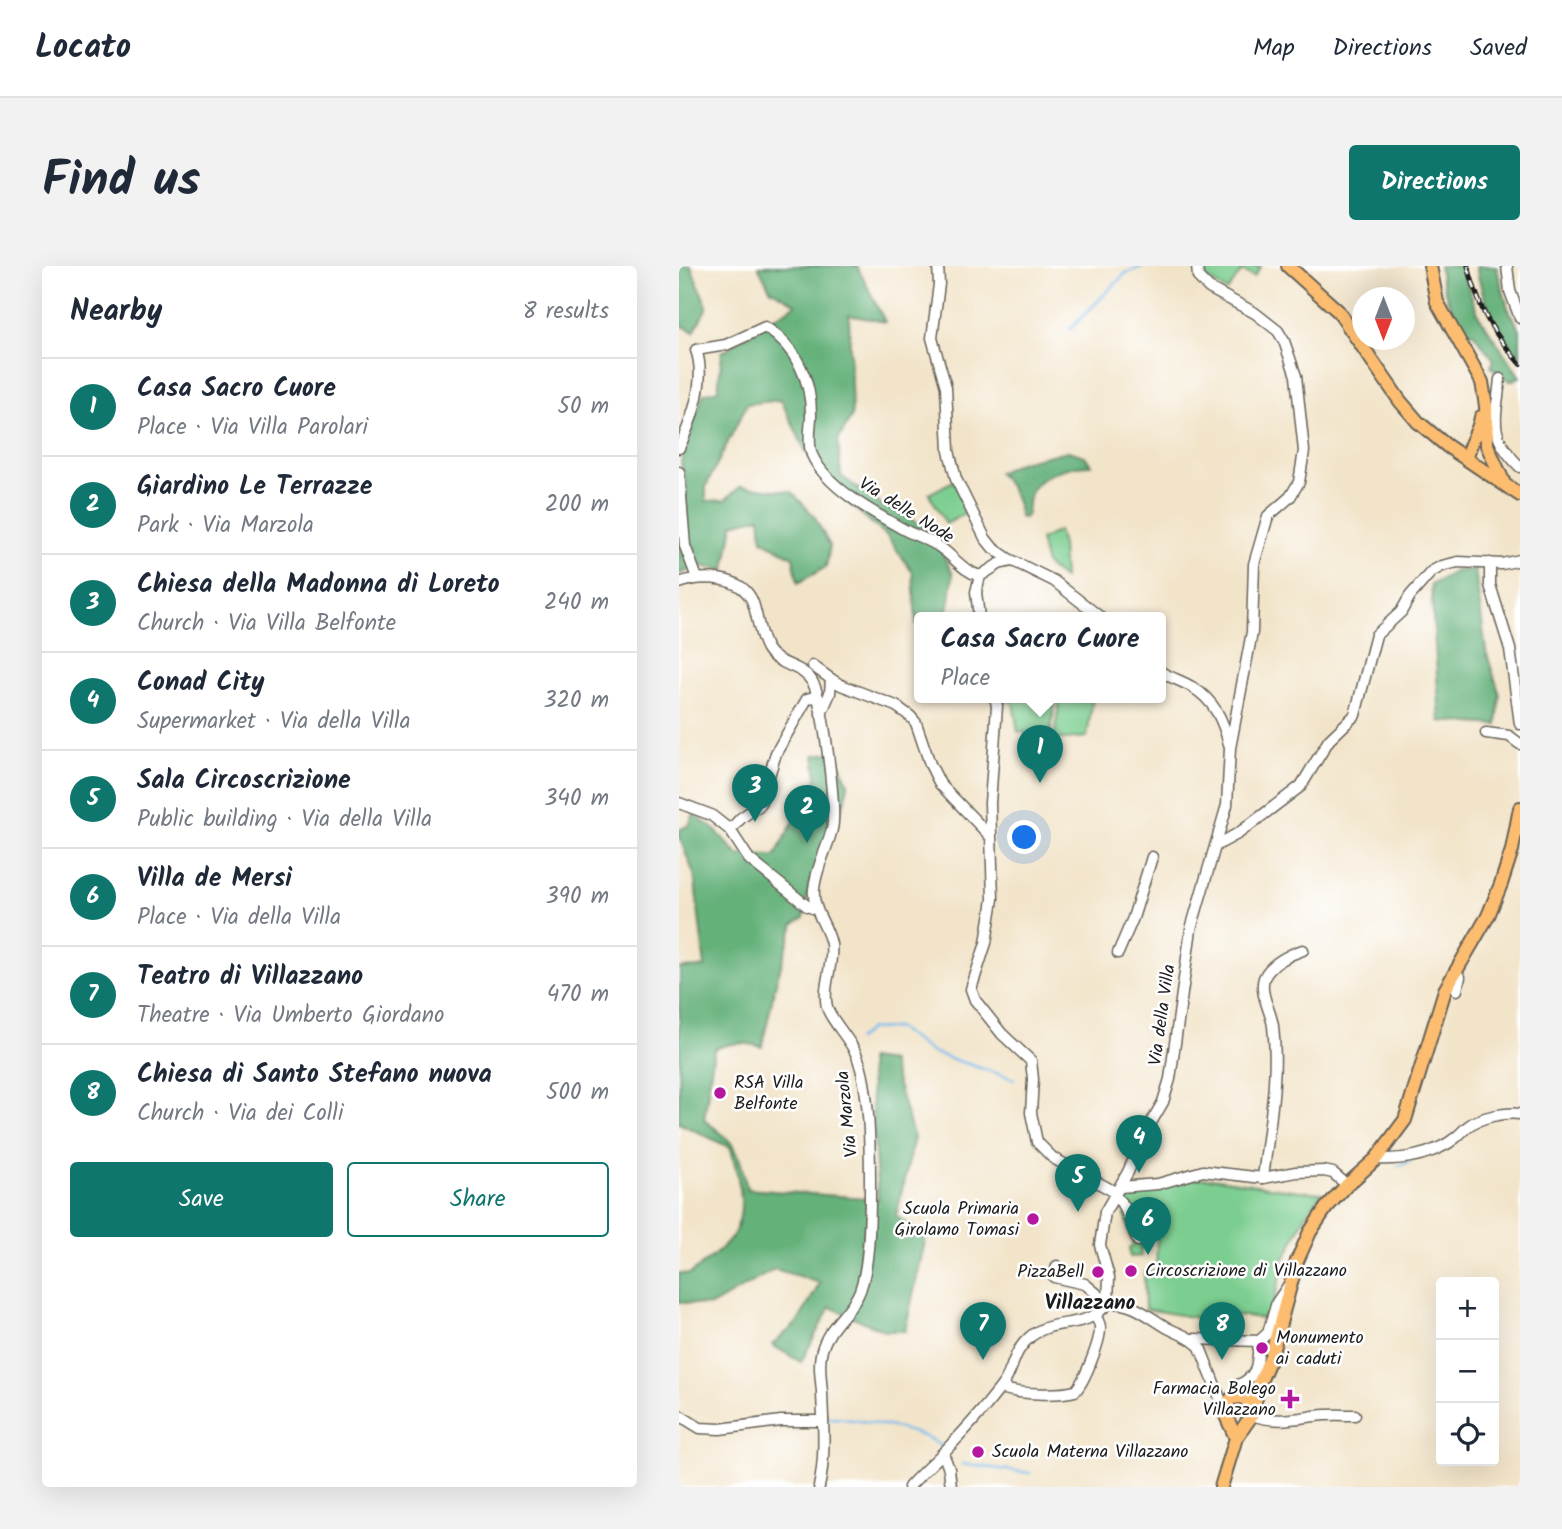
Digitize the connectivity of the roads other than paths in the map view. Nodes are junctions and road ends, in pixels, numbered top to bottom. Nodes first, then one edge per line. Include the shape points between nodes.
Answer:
1 (938, 266) edge
2 (1197, 266) edge
3 (1288, 266) edge
4 (1430, 266) edge
5 (1507, 266) edge
6 (1520, 318) edge
7 (1469, 359) junction
8 (1500, 379) dead end
9 (1486, 433) junction
10 (1472, 439) junction
11 (1447, 446) junction
12 (679, 448) edge
13 (1467, 459) junction
14 (1520, 467) edge
15 (679, 472) edge
16 (1505, 484) junction
17 (1520, 495) edge
18 (1520, 560) edge
19 (1012, 561) junction
20 (1490, 563) junction
21 (980, 576) junction
22 (697, 578) junction
23 (679, 583) edge
24 (978, 612) edge
25 (1094, 612) edge
26 (813, 666) dead end
27 (1166, 674) edge
28 (1186, 676) dead end
29 (831, 679) junction
30 (1192, 687) junction
31 (817, 696) junction
32 (996, 703) edge
33 (821, 715) junction
34 (1520, 724) edge
35 (1486, 733) dead end
36 (1520, 744) edge
37 (1230, 748) junction
38 (679, 803) edge
39 (1520, 808) edge
40 (728, 830) junction
41 (990, 836) junction
42 (1217, 845) junction
43 (1152, 857) dead end
44 (815, 909) junction
45 (1303, 950) dead end
46 (1118, 953) dead end
47 (1520, 1114) edge
48 (1376, 1159) junction
49 (1263, 1178) junction
50 (1347, 1185) junction
51 (1117, 1192) junction
52 (1138, 1241) dead end
53 (1057, 1266) dead end
54 (1289, 1286) junction
55 (1108, 1303) junction
56 (1096, 1316) junction
57 (1193, 1339) junction
58 (1259, 1341) junction
59 (1259, 1384) junction
60 (1001, 1387) junction
61 (1217, 1389) junction
62 (1238, 1398) junction
63 (679, 1415) edge
64 (1355, 1415) dead end
65 (1227, 1416) junction
66 (1250, 1416) junction
67 (823, 1421) junction
68 (1235, 1438) junction
69 (943, 1453) junction
70 (819, 1487) edge
71 (909, 1487) edge
72 (951, 1487) edge
73 (1221, 1487) edge

1 - 19 street via 932,338 946,387 951,464 985,538
2 - 37 street, Via della Villa via 1198,277 1209,288 1255,313 1284,341 1296,376 1304,445 1300,482 1268,516 1257,554 1252,632
3 - 11 main road via 1338,311 1406,408
4 - 7 main road via 1437,302
5 - 6 street
7 - 9 main road via 1484,390
7 - 10 main road via 1481,416
8 - 14 street via 1496,431 1503,448
9 - 13 main road via 1480,450
9 - 16 main road via 1489,454
10 - 11 main road
10 - 13 main road
11 - 13 main road
12 - 21 street, Via delle Node via 696,404 700,373 696,350 726,345 765,327 784,340 803,370 810,392 811,453 827,475 864,506 928,540 968,572
13 - 16 main road
15 - 22 street via 685,546
16 - 17 main road
18 - 20 street
19 - 21 street
19 - 25 street via 1054,581
20 - 34 street via 1490,585 1510,649
20 - 42 street via 1443,565 1422,580 1401,612 1376,635 1355,715 1329,740 1301,786
21 - 24 street
22 - 23 street, Via Marzola
22 - 31 street, Via Marzola via 722,580 748,593 767,649 807,675
26 - 29 street
27 - 30 street
28 - 30 street
29 - 33 street
29 - 41 street via 911,716 940,784
30 - 37 street via 1217,712
31 - 33 street, Via Marzola
31 - 40 street via 807,699 776,753 759,804
32 - 41 street
33 - 44 street, Via Marzola via 834,808 833,828 814,884
35 - 36 street via 1509,736
37 - 42 street, Via della Villa via 1227,805
38 - 40 street via 711,815
39 - 48 main road via 1508,866 1456,982 1440,1002 1405,1120
40 - 44 street via 748,859
41 - 51 street via 993,900 986,943 971,985 973,995 1002,1034 1031,1061 1031,1114 1041,1147
42 - 51 street, Via della Villa via 1191,929 1168,1088
43 - 46 street
44 - 67 street, Via Marzola via 832,947 826,1006 859,1059 866,1096 870,1187 863,1282 821,1351
45 - 49 street via 1290,954 1264,979 1275,1065
47 - 48 street via 1469,1125 1452,1142 1423,1154
48 - 50 main road
49 - 50 street via 1324,1171
49 - 51 street via 1203,1171
50 - 54 main road via 1310,1232
51 - 52 street
51 - 55 street, Via della Villa via 1105,1212 1100,1234
53 - 55 street via 1055,1277 1085,1284
54 - 58 street via 1277,1302 1268,1333
54 - 59 main road
55 - 56 street
55 - 57 street via 1129,1305
56 - 60 street via 1033,1335 1012,1360
56 - 60 street via 1100,1327 1094,1352 1075,1391 1013,1392
57 - 58 street
57 - 61 street
58 - 62 street via 1255,1370 1251,1379 1238,1385
59 - 62 main road via 1252,1393
59 - 66 main road
60 - 69 street
61 - 62 street
61 - 65 street
62 - 65 main road via 1227,1404
62 - 66 main road via 1250,1403
63 - 67 street via 701,1428 720,1429
64 - 66 street via 1289,1421
65 - 66 main road via 1235,1424
65 - 68 main road
66 - 68 main road
67 - 70 street, Via Marzola via 824,1466
68 - 73 main road
69 - 71 street
69 - 72 street

